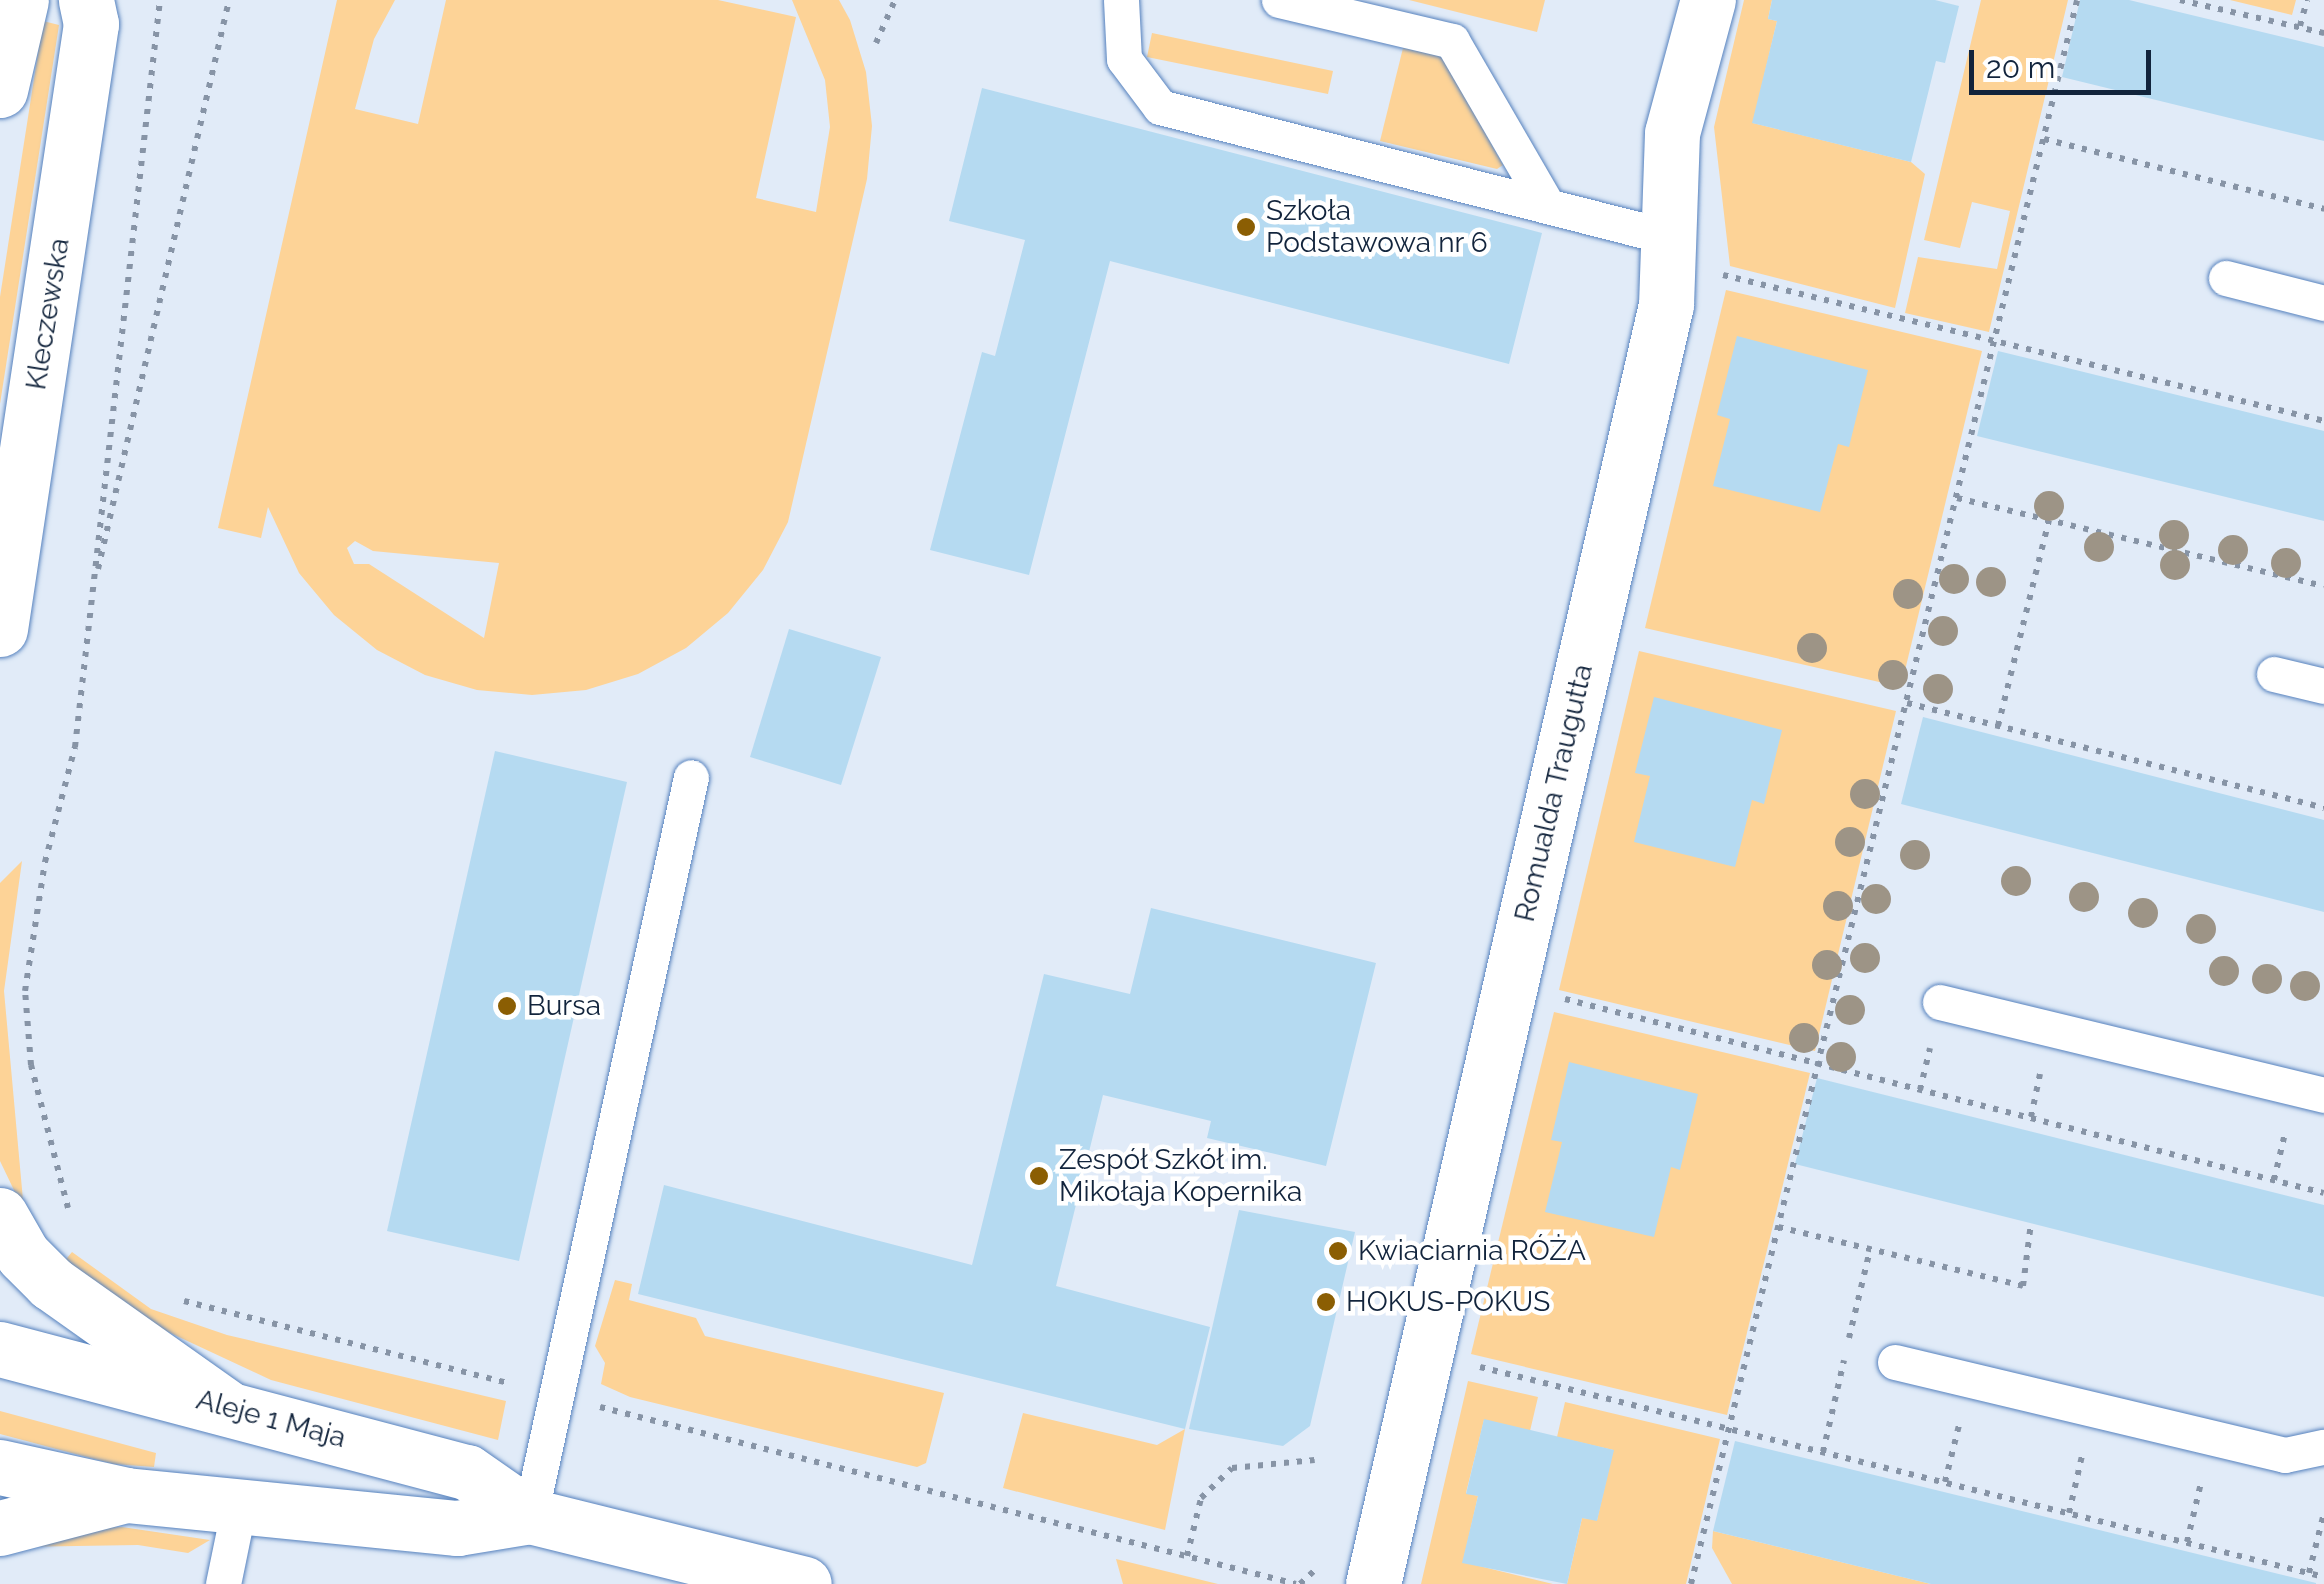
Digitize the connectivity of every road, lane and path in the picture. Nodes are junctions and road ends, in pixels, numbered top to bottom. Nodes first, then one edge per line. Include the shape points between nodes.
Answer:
1 (21, 0) edge
2 (86, 0) edge
3 (160, 0) edge
4 (229, 0) edge
5 (895, 0) edge
6 (1121, 0) edge
7 (1278, 0) edge
8 (1708, 0) edge
9 (2077, 0) edge
10 (2180, 0) edge
11 (2306, 0) edge
12 (2300, 26) junction
13 (2324, 32) edge
14 (876, 42) dead end
15 (0, 90) edge
16 (2044, 139) junction
17 (1547, 205) junction
18 (2324, 209) edge
19 (1668, 237) junction
20 (1722, 274) dead end
21 (2226, 278) dead end
22 (2324, 304) edge
23 (1995, 340) junction
24 (2324, 421) edge
25 (1957, 498) junction
26 (2049, 520) junction
27 (2324, 586) edge
28 (91, 602) junction
29 (0, 629) edge
30 (2274, 674) dead end
31 (2324, 686) edge
32 (1907, 704) junction
33 (1998, 726) junction
34 (692, 777) dead end
35 (2324, 808) edge
36 (1545, 994) dead end
37 (1940, 1002) dead end
38 (1815, 1062) junction
39 (2324, 1095) edge
40 (2324, 1193) edge
41 (0, 1215) edge
42 (70, 1216) dead end
43 (2031, 1223) dead end
44 (1778, 1227) junction
45 (178, 1299) dead end
46 (0, 1349) edge
47 (1895, 1362) dead end
48 (1473, 1365) dead end
49 (557, 1396) junction
50 (225, 1406) junction
51 (1728, 1428) junction
52 (2324, 1446) edge
53 (1315, 1460) dead end
54 (0, 1467) edge
55 (126, 1494) junction
56 (239, 1506) junction
57 (2324, 1513) edge
58 (530, 1516) junction
59 (0, 1528) edge
60 (1186, 1556) junction
61 (2309, 1573) junction
62 (2324, 1576) edge
63 (223, 1584) edge
64 (804, 1584) edge
65 (1296, 1584) edge
66 (1373, 1584) edge
67 (1691, 1584) edge

1 - 15 street
2 - 29 street, Kleczewska via 91,24
3 - 28 path
4 - 28 path
5 - 14 path
6 - 17 lane via 1124,59 1160,107
7 - 17 lane via 1452,40
8 - 19 street, Romualda Traugutta via 1672,133
9 - 16 path
10 - 12 path
11 - 12 path
12 - 13 path
16 - 18 path
16 - 23 path
17 - 19 lane
19 - 66 street, Romualda Traugutta via 1666,305
20 - 23 path
21 - 22 lane
23 - 24 path
23 - 25 path
25 - 26 path
25 - 32 path
26 - 27 path
26 - 33 path
28 - 42 path via 75,747 45,862 24,991 32,1066
30 - 31 lane
32 - 33 path
32 - 38 path
33 - 35 path
34 - 49 lane
36 - 38 path
37 - 39 lane
38 - 40 path
38 - 44 path
41 - 50 street via 23,1254 52,1283
43 - 44 path via 2022,1286
44 - 51 path
45 - 49 path
46 - 50 street, Aleje 1 Maja
47 - 52 lane via 2286,1455
48 - 51 path
49 - 58 lane
49 - 60 path
50 - 58 street, Aleje 1 Maja via 466,1472
51 - 61 path
51 - 67 path
53 - 60 path via 1232,1468 1202,1498
54 - 55 street, Aleje 1 Maja
55 - 56 street, Aleje 1 Maja
55 - 59 street
56 - 58 street, Aleje 1 Maja via 457,1528
56 - 63 lane
57 - 61 path
58 - 64 street, Aleje 1 Maja
60 - 65 path
61 - 62 path

